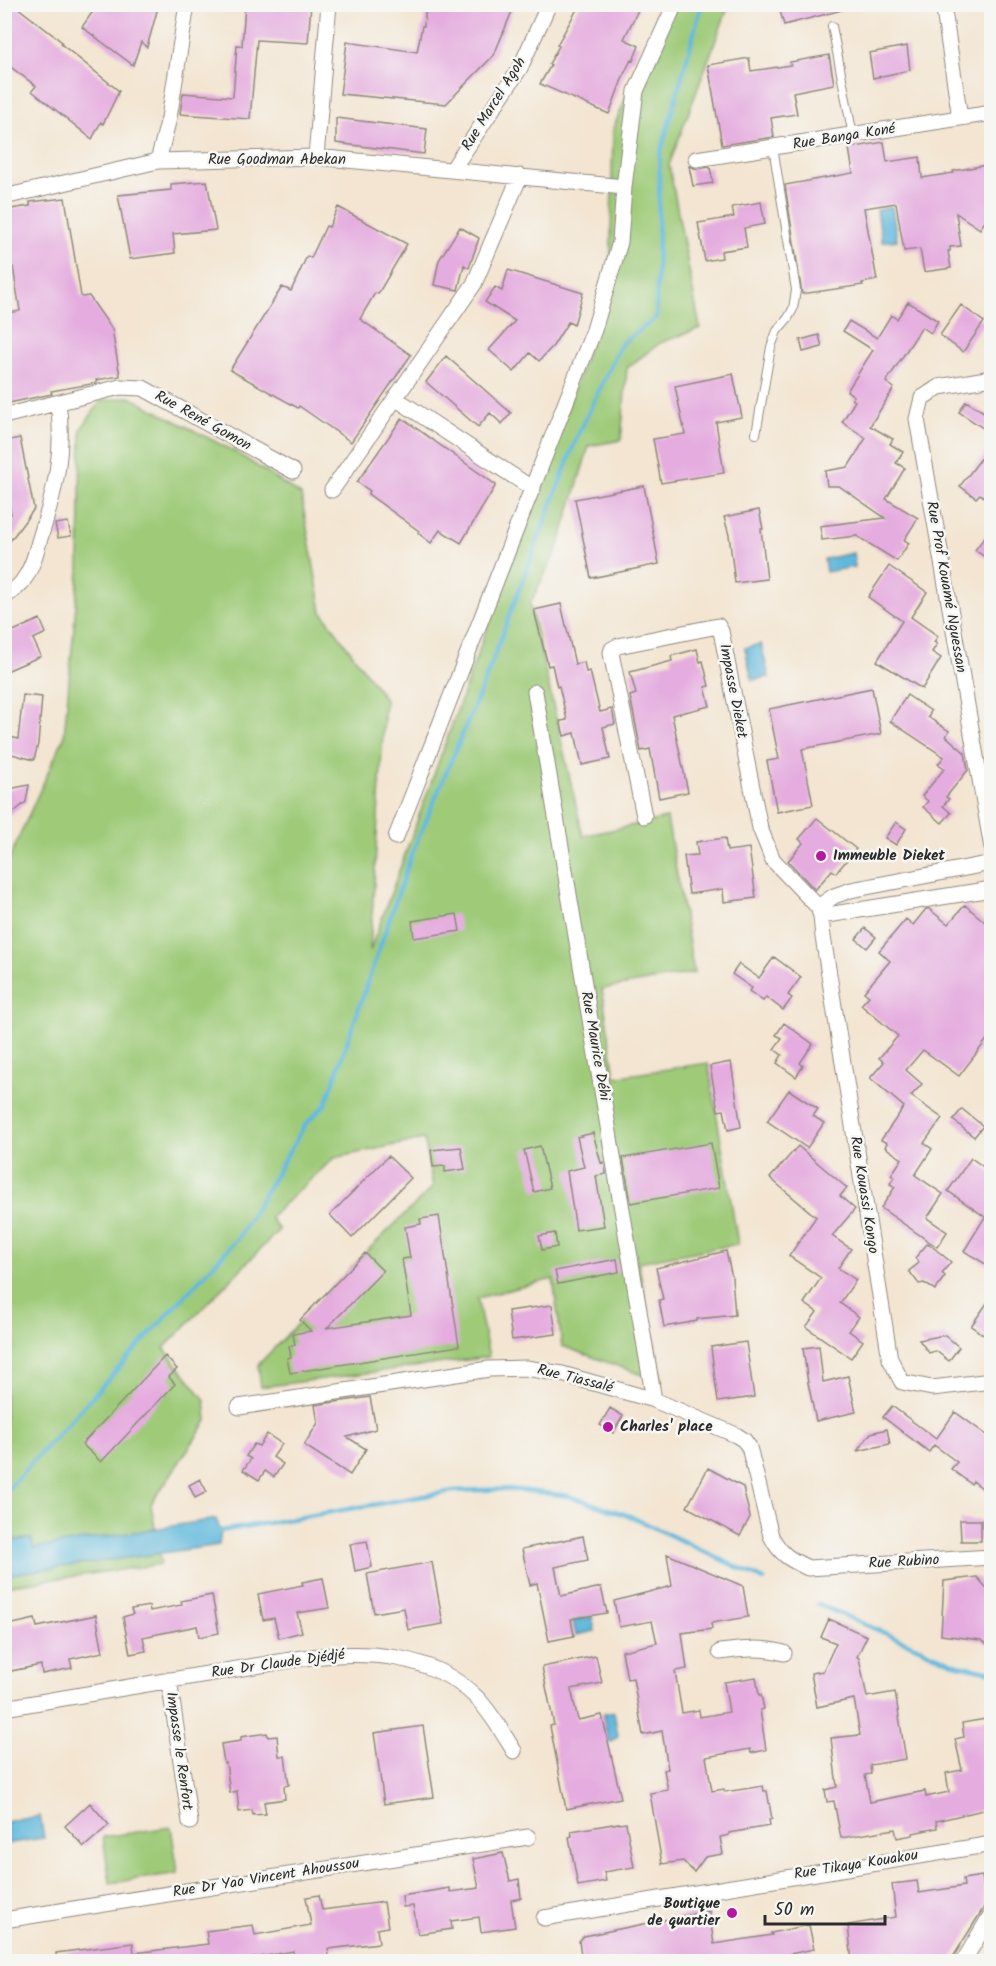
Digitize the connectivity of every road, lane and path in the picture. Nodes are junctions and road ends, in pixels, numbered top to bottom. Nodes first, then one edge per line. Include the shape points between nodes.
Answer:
1 (187, 4) edge
2 (329, 4) edge
3 (549, 4) edge
4 (675, 4) edge
5 (943, 4) edge
6 (832, 26) dead end
7 (992, 113) edge
8 (960, 118) junction
9 (853, 136) junction
10 (773, 147) junction
11 (315, 157) junction
12 (696, 159) dead end
13 (158, 161) junction
14 (452, 170) junction
15 (520, 176) junction
16 (624, 187) junction
17 (4, 196) edge
18 (992, 378) edge
19 (395, 398) junction
20 (58, 403) junction
21 (4, 416) edge
22 (756, 434) dead end
23 (293, 471) dead end
24 (332, 489) dead end
25 (533, 489) junction
26 (4, 597) edge
27 (535, 692) dead end
28 (644, 816) dead end
29 (396, 837) dead end
30 (992, 848) edge
31 (992, 863) edge
32 (992, 889) edge
33 (820, 911) junction
34 (992, 1381) edge
35 (654, 1400) junction
36 (239, 1407) dead end
37 (992, 1557) edge
38 (816, 1566) joint
39 (720, 1652) dead end
40 (784, 1653) dead end
41 (169, 1680) junction
42 (4, 1708) edge
43 (514, 1751) dead end
44 (190, 1822) dead end
45 (528, 1837) dead end
46 (992, 1844) edge
47 (992, 1913) edge
48 (544, 1918) dead end
49 (4, 1920) edge
50 (963, 1962) edge

1 - 13 street via 169,118
2 - 11 street
3 - 14 street, Rue Marcel Agoh via 520,68
4 - 16 street via 636,91
5 - 8 street
6 - 9 lane
7 - 8 street, Rue Banga Koné
8 - 9 street, Rue Banga Koné
9 - 10 street, Rue Banga Koné
10 - 12 street, Rue Banga Koné
10 - 22 lane via 796,290 793,309 771,347
11 - 13 street, Rue Goodman Abekan
11 - 14 street, Rue Goodman Abekan
13 - 17 street, Rue Goodman Abekan
14 - 15 street, Rue Goodman Abekan
15 - 16 street, Rue Goodman Abekan
15 - 19 street via 474,284
16 - 25 street via 620,242 594,330
18 - 30 street, Rue Prof Kouamé Nguessan via 939,387 922,398 917,419
19 - 24 street
19 - 25 street
20 - 21 street, Rue René Gomon
20 - 23 street, Rue René Gomon via 120,387 143,388
20 - 26 street via 61,451 52,501 34,561 22,584
25 - 29 street
27 - 35 street, Rue Maurice Déhi
28 - 33 street, Impasse Dieket via 612,649 718,626 760,828 774,860
31 - 33 street via 851,890 834,896
32 - 33 street
33 - 34 street, Rue Kouassi Kongo via 890,1359 902,1382 932,1388
35 - 36 street, Rue Tiassalé via 526,1368 489,1369
35 - 38 street, Rue Tiassalé via 744,1440 771,1536 789,1559 808,1568
37 - 38 street, Rue Rubino
39 - 40 street via 768,1649
41 - 42 street, Rue Dr Claude Djédjé
41 - 43 street, Rue Dr Claude Djédjé via 339,1653 421,1663 451,1677 477,1699
41 - 44 street, Impasse le Renfort
45 - 49 street, Rue Dr Yao Vincent Ahoussou
46 - 48 street, Rue Tikaya Kouakou
47 - 50 street

